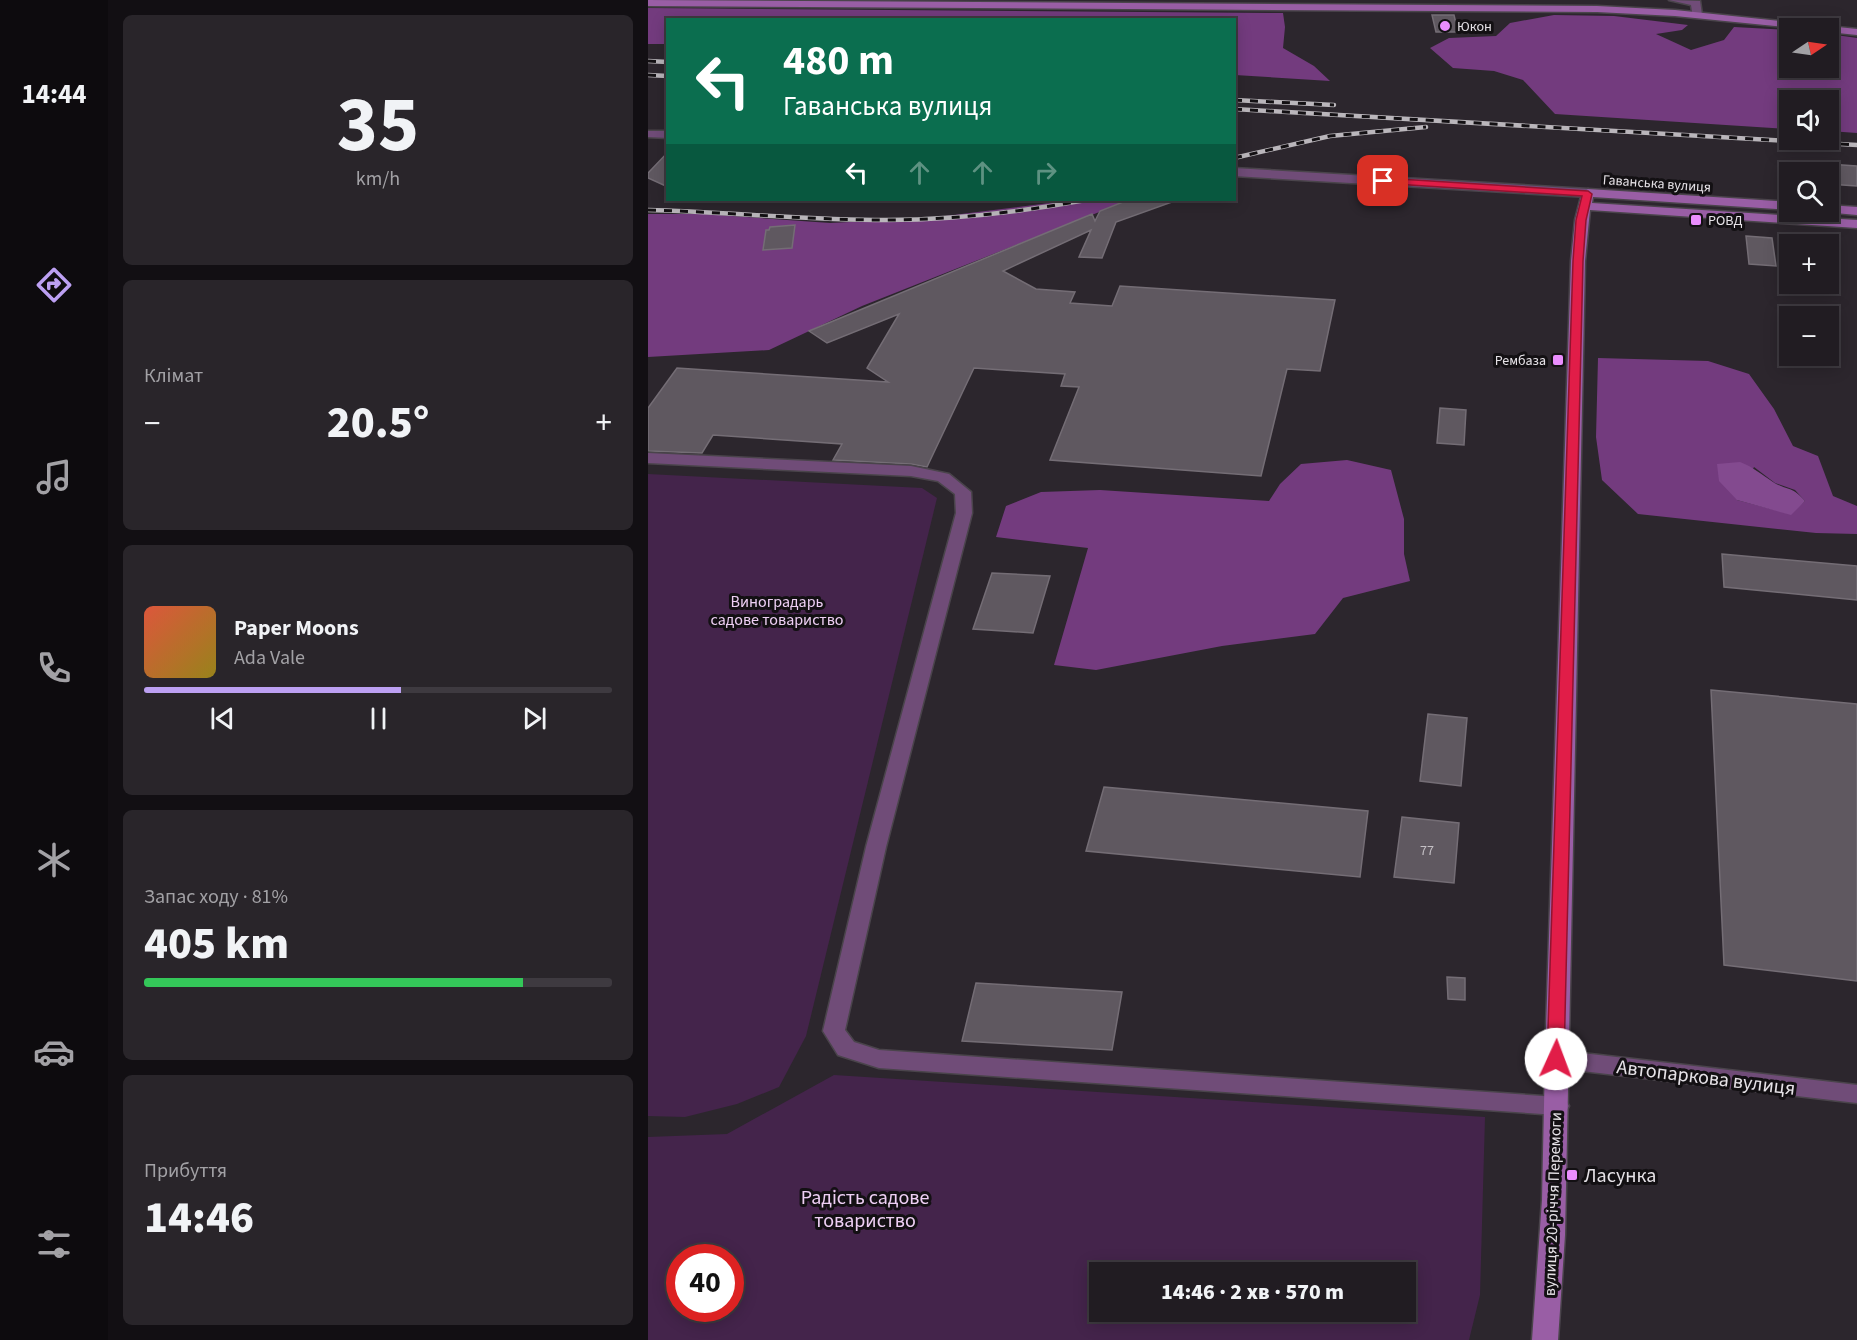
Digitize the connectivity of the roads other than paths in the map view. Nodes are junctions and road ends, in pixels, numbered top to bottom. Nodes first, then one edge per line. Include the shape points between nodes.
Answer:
1 (1674, 0) edge
2 (648, 3) edge
3 (1697, 15) junction
4 (1857, 32) edge
5 (648, 134) edge
6 (666, 135) edge
7 (1236, 172) edge
8 (1587, 200) junction
9 (1779, 206) edge
10 (1839, 210) edge
11 (1857, 211) edge
12 (1857, 224) edge
13 (648, 458) edge
14 (1556, 1059) junction
15 (1857, 1094) edge
16 (1557, 1106) junction
17 (1545, 1340) edge

1 - 3 street via 1696,3
2 - 3 street via 1587,9
3 - 4 street
5 - 6 street
7 - 8 street, Гаванська вулиця
8 - 9 street, Гаванська вулиця
8 - 12 street, Гаванська вулиця
8 - 14 street, вулиця 20-річчя Перемоги via 1581,220 1578,261
10 - 11 street
13 - 16 street via 911,471 944,477 963,492 963,513 893,781 834,1031 846,1049 879,1059
14 - 15 street, Автопаркова вулиця
14 - 16 street, вулиця 20-річчя Перемоги
16 - 17 street, вулиця 20-річчя Перемоги

